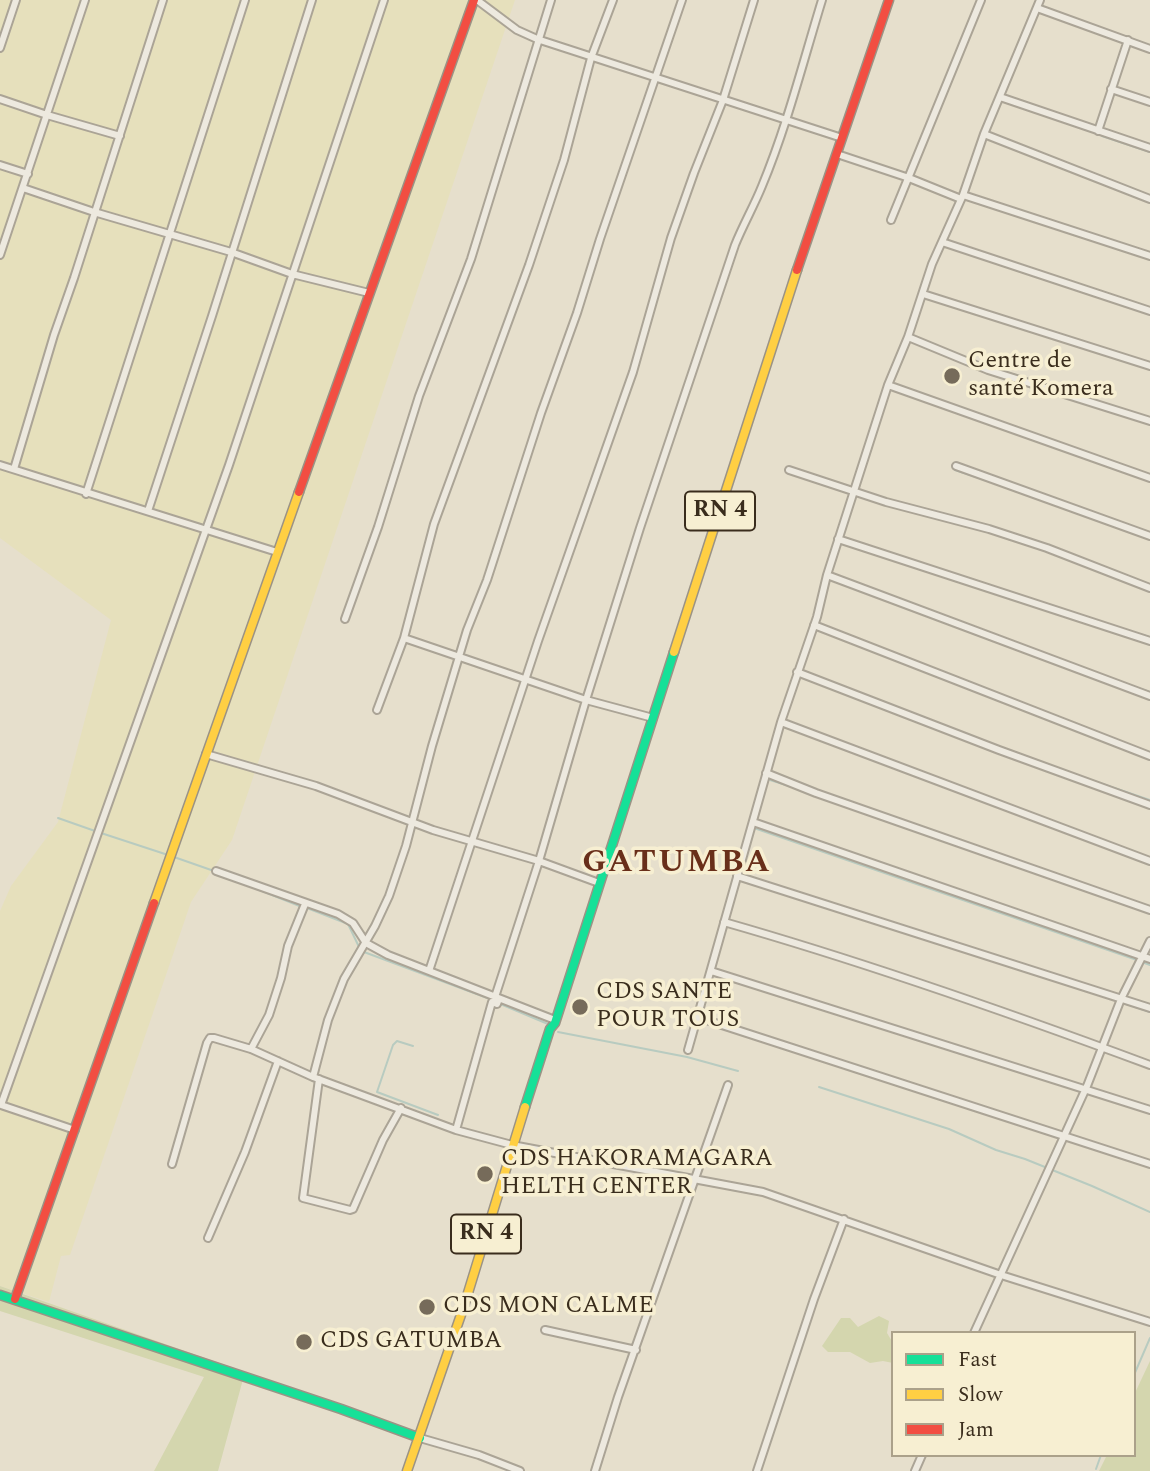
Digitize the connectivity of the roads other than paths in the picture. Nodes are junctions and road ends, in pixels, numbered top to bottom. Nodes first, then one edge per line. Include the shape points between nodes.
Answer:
1 (16, 0) edge
2 (85, 0) edge
3 (163, 0) edge
4 (245, 0) edge
5 (312, 0) edge
6 (384, 0) edge
7 (476, 0) edge
8 (551, 0) edge
9 (613, 0) edge
10 (682, 0) edge
11 (754, 0) edge
12 (822, 0) edge
13 (889, 0) edge
14 (981, 0) edge
15 (1040, 0) edge
16 (1037, 8) junction
17 (537, 39) junction
18 (1128, 40) junction
19 (0, 48) edge
20 (1150, 49) edge
21 (591, 58) junction
22 (656, 78) junction
23 (1111, 89) junction
24 (1000, 97) junction
25 (0, 99) edge
26 (723, 100) junction
27 (1150, 102) edge
28 (47, 115) junction
29 (784, 120) junction
30 (1098, 131) junction
31 (984, 134) junction
32 (120, 136) junction
33 (842, 138) junction
34 (1150, 148) edge
35 (837, 153) junction
36 (0, 165) edge
37 (28, 174) junction
38 (909, 178) junction
39 (23, 187) junction
40 (962, 197) junction
41 (1150, 199) edge
42 (94, 212) junction
43 (891, 220) dead end
44 (0, 222) edge
45 (10, 225) junction
46 (168, 234) junction
47 (942, 242) junction
48 (231, 253) junction
49 (0, 255) edge
50 (1150, 256) edge
51 (292, 274) junction
52 (369, 293) junction
53 (923, 294) junction
54 (1150, 311) edge
55 (908, 337) junction
56 (1150, 366) edge
57 (888, 385) junction
58 (1150, 421) edge
59 (0, 465) edge
60 (956, 466) dead end
61 (13, 469) junction
62 (789, 470) dead end
63 (1150, 478) edge
64 (855, 493) junction
65 (86, 494) junction
66 (148, 511) junction
67 (206, 531) junction
68 (1150, 536) edge
69 (838, 539) junction
70 (277, 552) junction
71 (827, 575) junction
72 (1150, 588) edge
73 (345, 619) dead end
74 (814, 625) junction
75 (404, 638) junction
76 (1150, 641) edge
77 (459, 657) junction
78 (797, 672) junction
79 (525, 678) junction
80 (1150, 696) edge
81 (586, 700) junction
82 (377, 710) dead end
83 (653, 718) junction
84 (781, 722) junction
85 (206, 754) junction
86 (1150, 756) edge
87 (766, 773) junction
88 (1150, 805) edge
89 (413, 822) junction
90 (753, 822) junction
91 (472, 840) junction
92 (539, 861) junction
93 (1150, 861) edge
94 (216, 871) dead end
95 (737, 876) junction
96 (599, 883) junction
97 (304, 906) junction
98 (1150, 910) edge
99 (724, 922) junction
100 (1150, 941) edge
101 (363, 948) junction
102 (1147, 958) edge
103 (429, 971) junction
104 (711, 971) junction
105 (1121, 999) junction
106 (497, 1000) junction
107 (1150, 1008) edge
108 (697, 1017) junction
109 (555, 1020) junction
110 (1102, 1047) junction
111 (251, 1049) junction
112 (688, 1050) dead end
113 (278, 1061) junction
114 (1150, 1065) edge
115 (316, 1078) junction
116 (728, 1085) dead end
117 (1086, 1089) junction
118 (1, 1105) edge
119 (401, 1108) junction
120 (1150, 1110) edge
121 (75, 1130) junction
122 (456, 1130) junction
123 (1063, 1136) junction
124 (512, 1145) junction
125 (172, 1164) dead end
126 (1150, 1164) edge
127 (693, 1180) junction
128 (844, 1219) junction
129 (208, 1238) dead end
130 (1001, 1275) junction
131 (0, 1295) edge
132 (15, 1299) junction
133 (1150, 1322) edge
134 (545, 1330) dead end
135 (975, 1331) edge
136 (636, 1350) junction
137 (420, 1438) junction
138 (407, 1471) edge
139 (520, 1471) edge
140 (595, 1471) edge
141 (757, 1471) edge

1 - 19 street
2 - 28 street
3 - 32 street
4 - 46 street
5 - 48 street
6 - 51 street
7 - 17 street
7 - 52 main road
8 - 17 street
9 - 21 street
10 - 22 street
11 - 26 street
12 - 29 street
13 - 33 main road, RN 4
14 - 38 street
15 - 16 street
16 - 18 street
16 - 24 street
17 - 21 street
17 - 73 street via 471,258 419,396
18 - 20 street
18 - 23 street
21 - 22 street
21 - 75 street via 529,265 434,524
22 - 26 street
22 - 77 street
23 - 27 street
23 - 30 street
24 - 30 street
24 - 31 street
25 - 28 street
26 - 29 street
26 - 79 street via 671,238 633,372
28 - 32 street
28 - 37 street
29 - 33 street
29 - 81 street via 713,308
30 - 34 street
31 - 40 street
31 - 41 street
32 - 42 street
33 - 35 main road, RN 4
35 - 38 street
35 - 83 main road, RN 4
36 - 37 street
37 - 39 street
38 - 40 street
38 - 43 street
39 - 42 street
39 - 45 street
40 - 47 street
40 - 50 street
42 - 46 street
42 - 61 street
44 - 45 street
45 - 49 street
46 - 48 street
46 - 65 street
47 - 53 street
47 - 54 street
48 - 51 street
48 - 66 street
51 - 52 street
51 - 67 street
52 - 70 main road
53 - 55 street
53 - 56 street
55 - 57 street
55 - 58 street via 988,370
57 - 63 street
57 - 64 street
59 - 61 street
60 - 68 street
61 - 65 street
62 - 64 street
64 - 69 street
64 - 72 street via 989,529
65 - 66 street
66 - 67 street
67 - 70 street
67 - 118 street
69 - 71 street
69 - 76 street
70 - 85 main road
71 - 74 street
71 - 80 street
74 - 78 street
74 - 86 street
75 - 77 street
75 - 82 street
77 - 79 street
77 - 89 street
78 - 84 street
78 - 88 street
79 - 81 street
79 - 91 street
81 - 83 street
81 - 92 street
83 - 96 main road, RN 4
84 - 87 street
84 - 93 street
85 - 89 street via 316,786
85 - 121 main road
87 - 90 street
87 - 98 street
89 - 91 street
89 - 101 street via 389,896
90 - 95 street
90 - 102 street
91 - 92 street
91 - 103 street
92 - 96 street
92 - 106 street
94 - 97 street
95 - 99 street
95 - 105 street
96 - 109 main road, RN 4
97 - 101 street via 338,914 353,923
97 - 111 street via 269,1015
99 - 104 street
99 - 110 street
100 - 102 street
101 - 103 street
101 - 115 street via 344,979 328,1020
102 - 105 street
103 - 106 street
104 - 108 street
104 - 117 street
105 - 107 street
105 - 110 street
106 - 109 street
106 - 122 street via 492,1002
108 - 112 street
108 - 123 street
109 - 124 main road, RN 4
110 - 114 street
110 - 117 street
111 - 113 street
111 - 125 street via 210,1038
113 - 115 street
113 - 129 street
115 - 119 street
115 - 119 street via 303,1198 354,1209
116 - 127 street
117 - 120 street
117 - 123 street
118 - 121 street
119 - 122 street
121 - 132 main road
122 - 124 street
123 - 126 street
123 - 130 street
124 - 127 street
124 - 137 main road, RN 4
127 - 128 street via 763,1192
127 - 136 street
128 - 130 street
128 - 141 street
130 - 133 street
130 - 135 street
131 - 132 main road
132 - 137 main road
134 - 136 street
136 - 140 street
137 - 138 main road, RN 4
137 - 139 street

